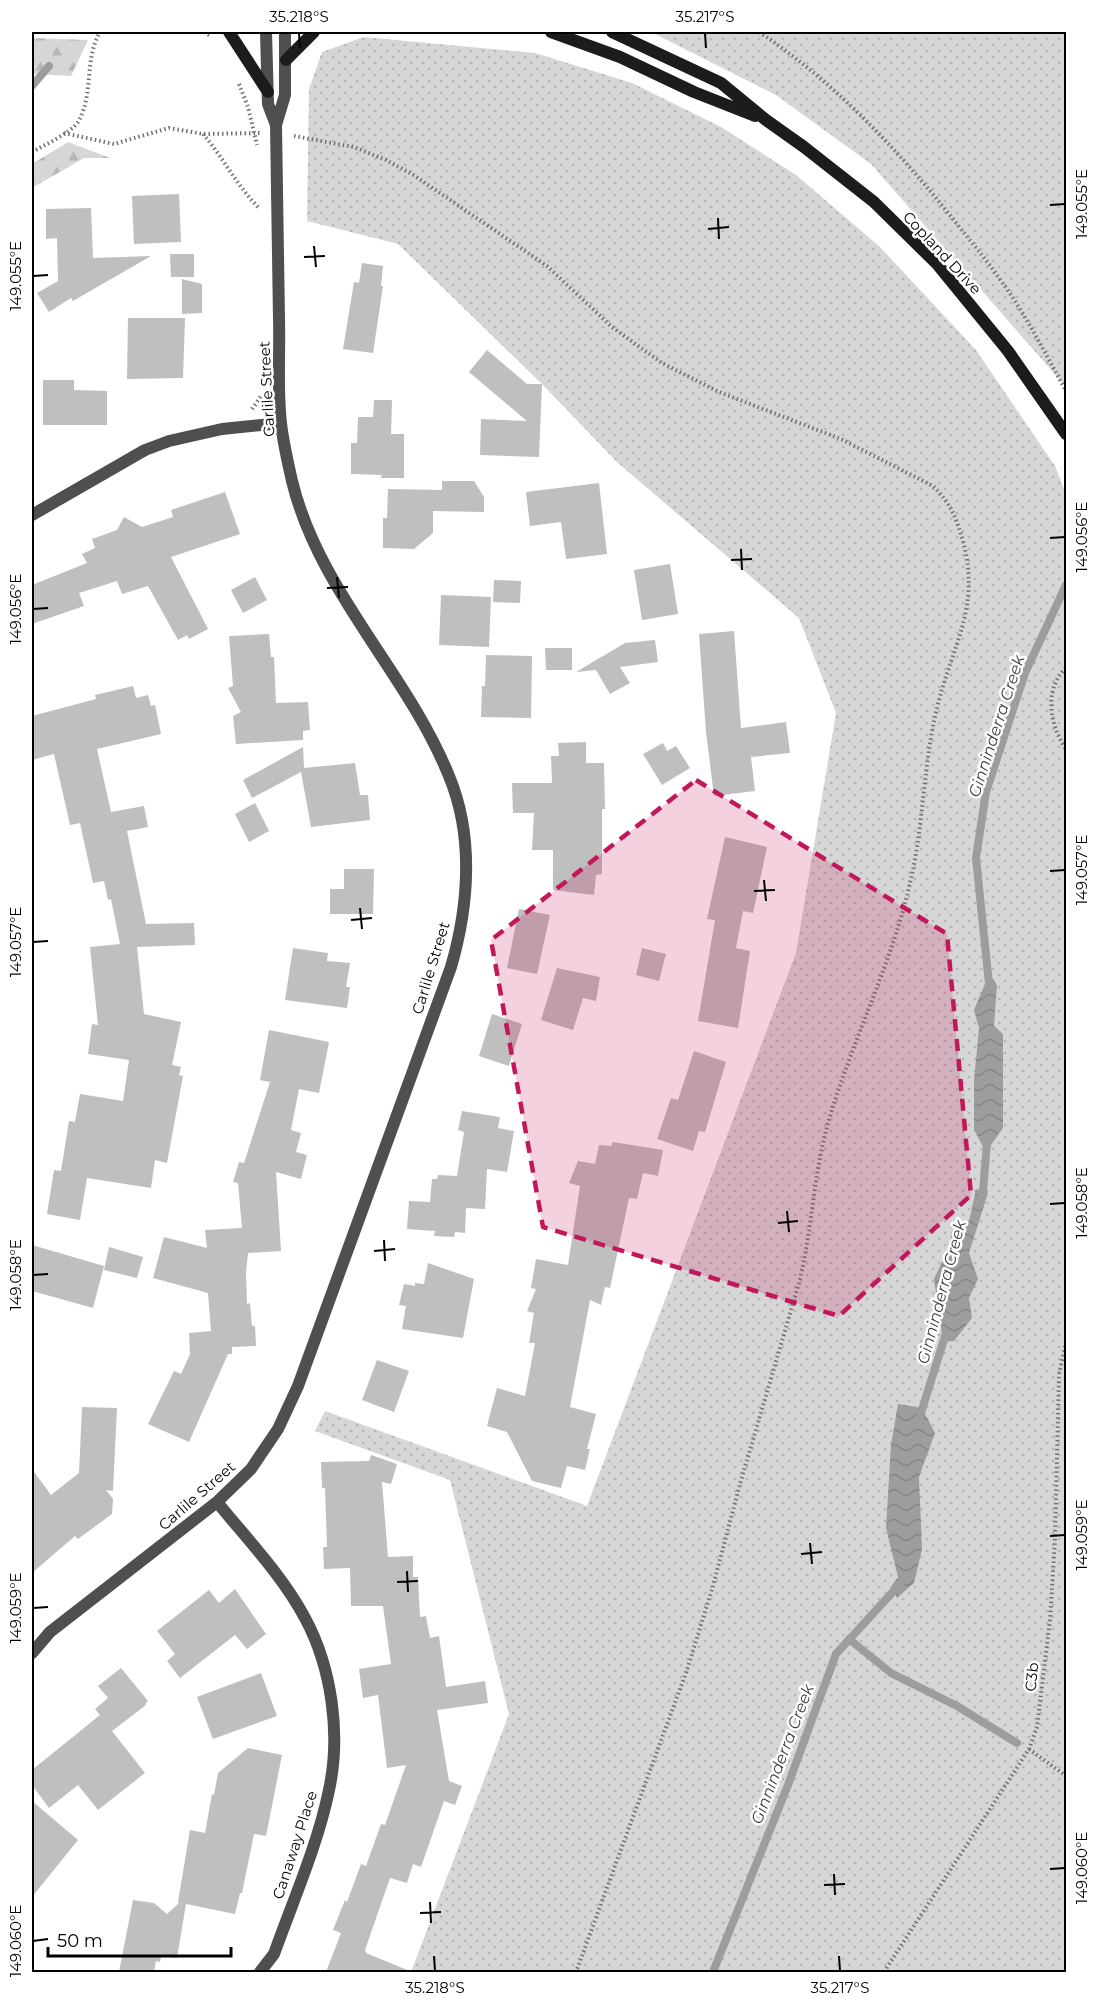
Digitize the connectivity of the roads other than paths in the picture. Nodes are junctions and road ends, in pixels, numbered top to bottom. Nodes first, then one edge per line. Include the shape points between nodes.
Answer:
1 (229, 32) edge
2 (266, 32) edge
3 (285, 32) edge
4 (314, 32) edge
5 (551, 32) edge
6 (612, 32) edge
7 (286, 60) junction
8 (721, 83) junction
9 (268, 92) junction
10 (711, 99) junction
11 (766, 120) junction
12 (276, 129) junction
13 (281, 423) junction
14 (1066, 434) edge
15 (32, 515) edge
16 (217, 1502) junction
17 (32, 1653) edge
18 (260, 1972) edge

1 - 9 main road
2 - 9 street, Carlile Street
3 - 7 street, Carlile Street
4 - 7 main road
5 - 10 main road, Copland Drive via 621,57
6 - 8 main road, Copland Drive
7 - 12 street, Carlile Street via 285,95
8 - 10 main road
8 - 11 main road, Copland Drive
9 - 12 street, Carlile Street
10 - 11 main road, Copland Drive
11 - 14 main road, Copland Drive via 874,202 937,264 1008,351
12 - 13 street, Carlile Street
13 - 15 street via 222,429 145,450
13 - 16 street, Carlile Street via 292,483 312,540 425,727 450,777 464,830 467,885 451,967 298,1386 265,1450
16 - 17 street, Carlile Street via 50,1632
16 - 18 street, Canaway Place via 287,1588 306,1620 328,1682 332,1710 333,1763 324,1814 274,1954

